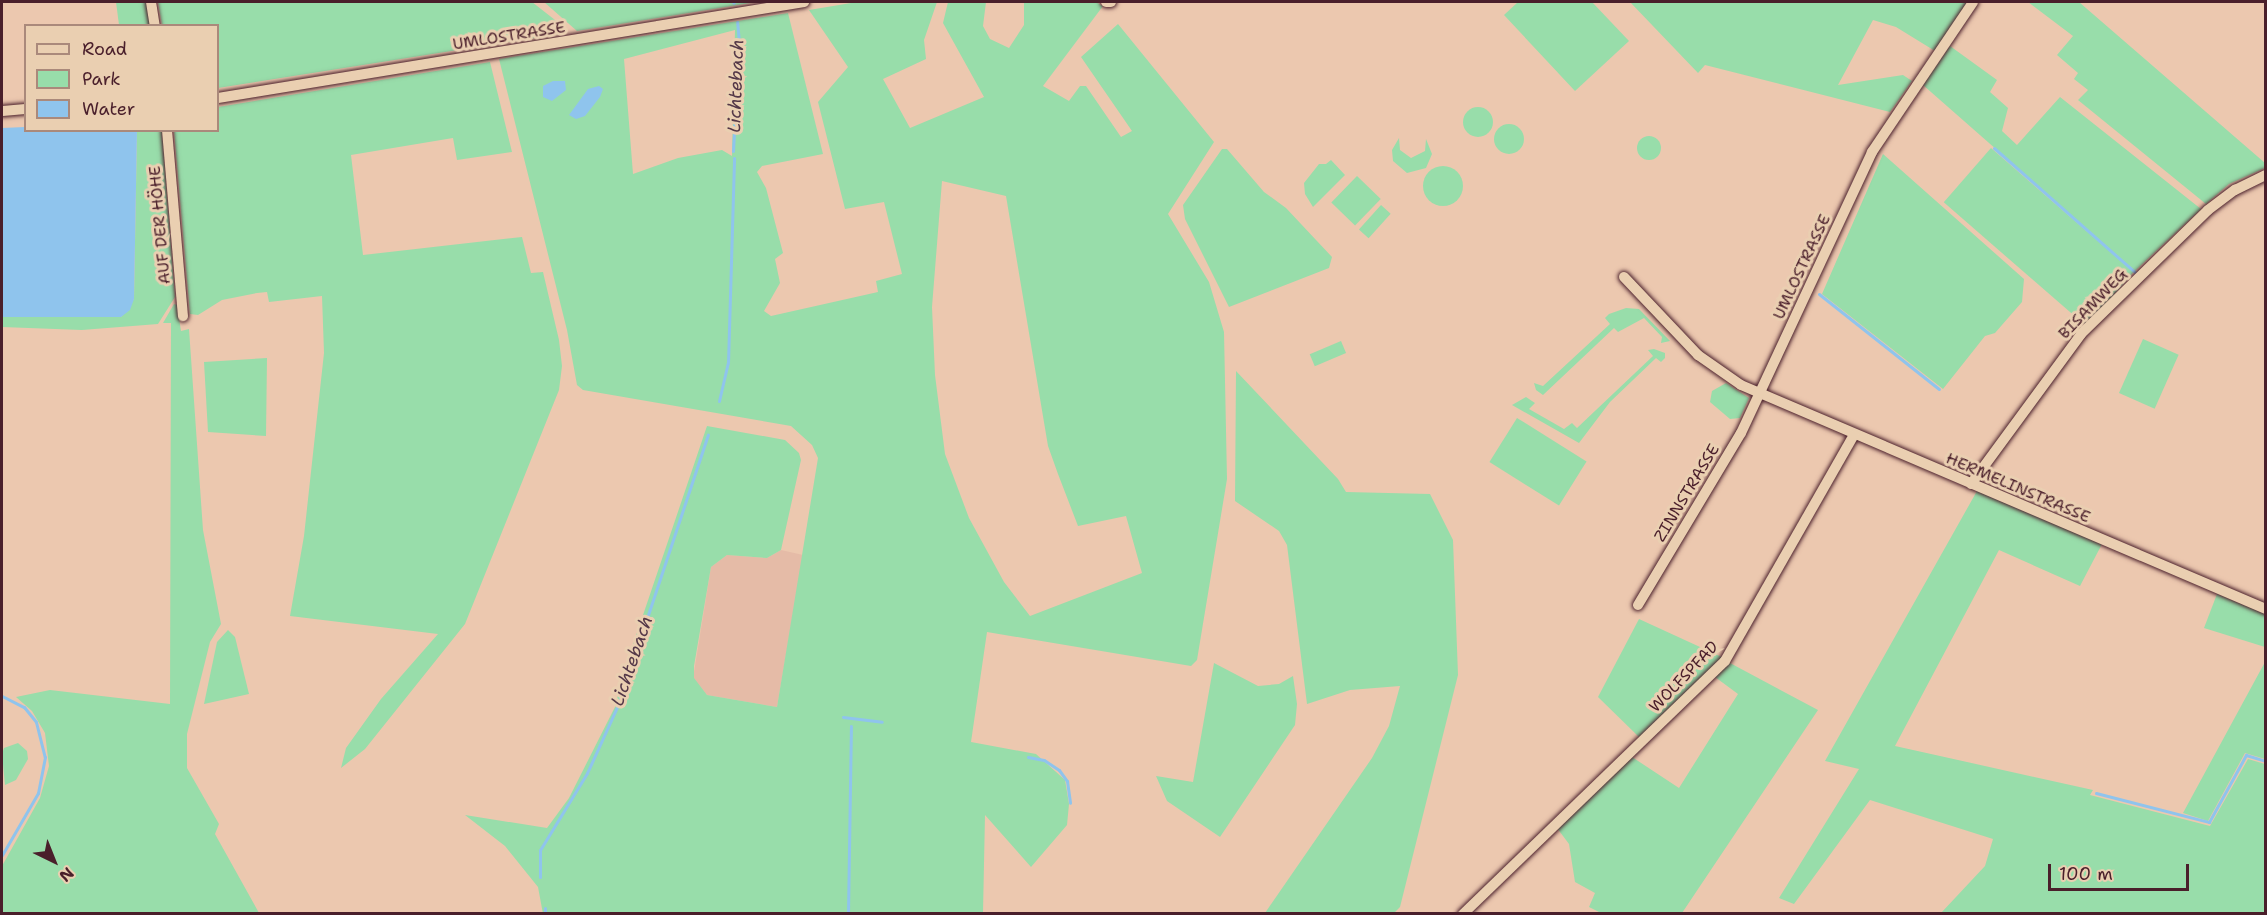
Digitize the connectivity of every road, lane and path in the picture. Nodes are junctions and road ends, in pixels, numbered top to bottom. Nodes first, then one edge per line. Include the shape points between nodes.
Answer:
1 (152, 2) edge
2 (804, 2) edge
3 (1106, 2) edge
4 (1111, 2) edge
5 (1973, 2) edge
6 (789, 3) edge
7 (155, 24) edge
8 (219, 98) edge
9 (24, 109) edge
10 (2, 111) edge
11 (167, 132) edge
12 (2265, 175) edge
13 (1624, 277) dead end
14 (183, 316) dead end
15 (1760, 394) junction
16 (1854, 435) junction
17 (1971, 484) junction
18 (1638, 605) dead end
19 (2265, 609) edge
20 (1463, 914) edge

1 - 7 street
2 - 6 street, UMLOSTRASSE
3 - 4 street
5 - 15 street, UMLOSTRASSE via 1872,152
6 - 8 street, UMLOSTRASSE
9 - 10 street
11 - 14 street, AUF DER HÖHE
12 - 17 street, BISAMWEG via 2208,210 2081,334
13 - 15 street via 1705,362
15 - 16 street, HERMELINSTRASSE
15 - 18 street, ZINNSTRASSE
16 - 17 street, HERMELINSTRASSE
16 - 20 street, WOLFSPFAD via 1725,661
17 - 19 street, HERMELINSTRASSE

